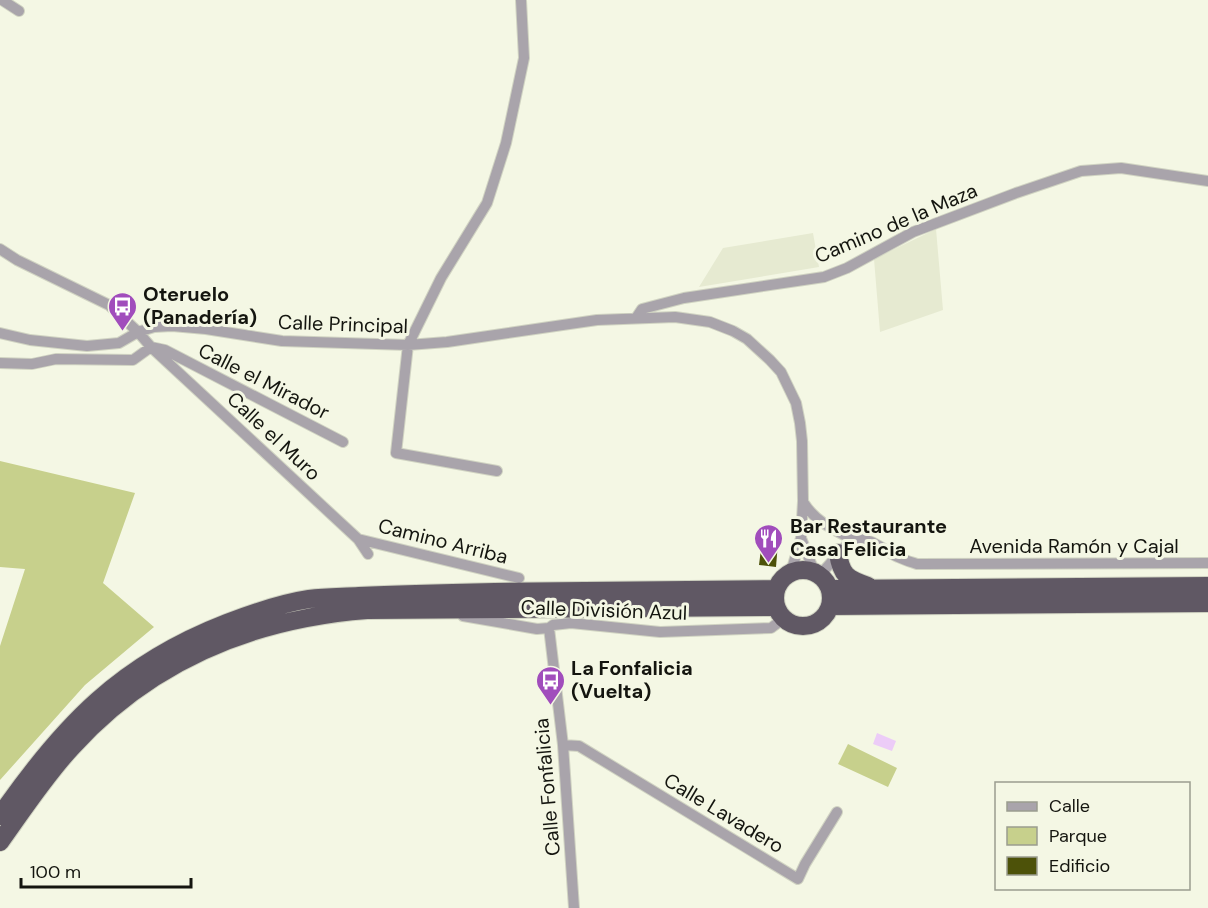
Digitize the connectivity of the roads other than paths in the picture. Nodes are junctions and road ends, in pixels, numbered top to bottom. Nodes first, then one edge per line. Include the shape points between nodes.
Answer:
1 (2, 0) edge
2 (521, 0) edge
3 (19, 10) dead end
4 (1208, 181) edge
5 (0, 249) edge
6 (636, 318) junction
7 (138, 332) junction
8 (0, 333) edge
9 (408, 345) junction
10 (152, 347) junction
11 (0, 363) edge
12 (343, 442) dead end
13 (497, 471) dead end
14 (803, 501) junction
15 (801, 538) junction
16 (358, 539) junction
17 (852, 539) junction
18 (838, 553) junction
19 (368, 554) dead end
20 (1208, 563) edge
21 (791, 572) junction
22 (519, 578) dead end
23 (824, 585) junction
24 (1208, 586) edge
25 (878, 589) junction
26 (1208, 603) edge
27 (778, 605) junction
28 (423, 609) junction
29 (549, 628) junction
30 (562, 745) junction
31 (837, 812) dead end
32 (0, 816) edge
33 (0, 842) edge
34 (574, 908) edge

1 - 3 street
2 - 9 street via 524,58 488,202 441,278
4 - 6 street, Camino de la Maza via 1121,168 1081,171 913,232 824,277 684,298 642,309
5 - 7 street via 109,305
6 - 9 street, Calle Principal via 567,323
6 - 14 street, Calle Principal via 675,317 710,322 747,339 770,360 789,388 800,423
7 - 8 street via 119,343 87,346
7 - 9 street, Calle Principal via 172,326 282,341
7 - 10 street, Calle el Mirador
9 - 13 street via 396,453
10 - 11 street via 133,360
10 - 12 street, Calle el Mirador via 165,350
10 - 16 street, Calle el Muro
14 - 15 street, Calle Principal
14 - 17 street, Avenida Ramón y Cajal via 825,525
15 - 21 street
15 - 23 street
16 - 19 street, Calle el Muro
16 - 22 street, Camino Arriba
17 - 18 street
17 - 20 street, Avenida Ramón y Cajal via 874,542 917,564
18 - 23 street
18 - 25 highway via 844,574
21 - 23 highway via 802,569
21 - 27 highway via 781,579
23 - 25 highway
23 - 26 highway
23 - 27 highway via 822,619 809,626 794,625
24 - 25 highway
27 - 28 highway
27 - 29 street, Calle División Azul via 771,628 651,632 570,623
27 - 32 highway via 414,593 308,599 249,615 195,635 149,661 108,691 52,746
28 - 29 street, Calle División Azul
28 - 33 highway via 341,612 295,620 233,637 186,658 127,696 92,726 52,769
29 - 30 street, Calle Fonfalicia
30 - 31 street, Calle Lavadero via 579,746 798,879
30 - 34 street, Calle Fonfalicia

